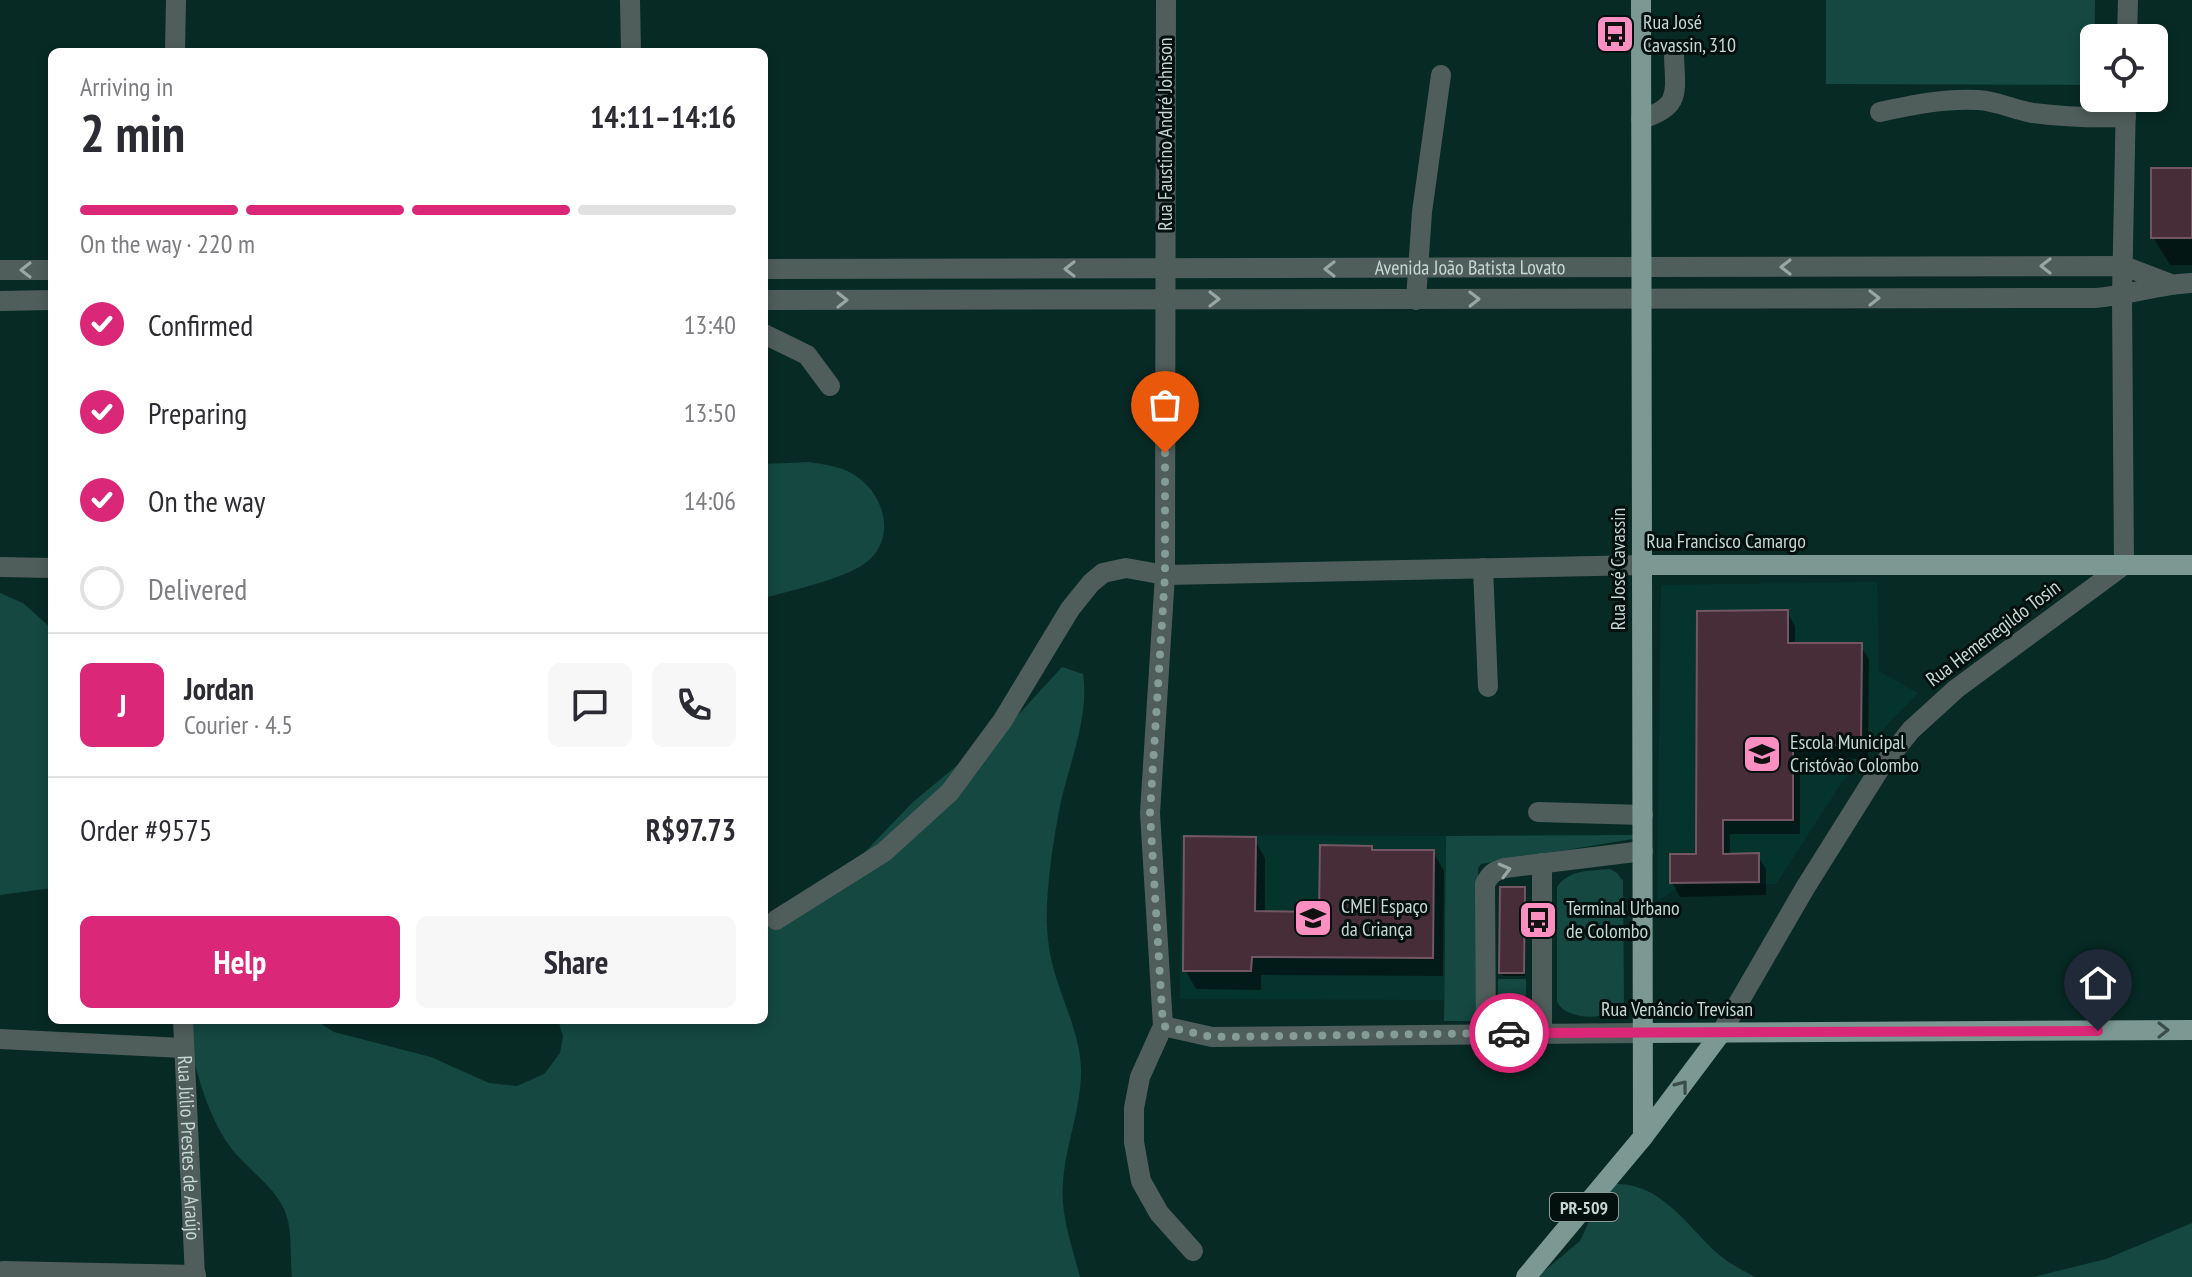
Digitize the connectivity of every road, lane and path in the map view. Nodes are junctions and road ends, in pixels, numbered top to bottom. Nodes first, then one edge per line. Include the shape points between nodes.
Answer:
1 (176, 0) edge
2 (630, 0) edge
3 (1166, 0) edge
4 (1641, 0) edge
5 (2128, 0) edge
6 (2127, 24) edge
7 (175, 48) edge
8 (631, 48) edge
9 (1674, 55) dead end
10 (1441, 75) dead end
11 (1880, 112) dead end
12 (2107, 112) edge
13 (2126, 112) edge
14 (1641, 119) junction
15 (2124, 266) junction
16 (1545, 267) junction
17 (1642, 267) junction
18 (1165, 268) junction
19 (768, 269) edge
20 (1416, 269) junction
21 (0, 270) edge
22 (48, 270) edge
23 (2182, 283) edge
24 (2122, 296) junction
25 (1166, 299) junction
26 (1546, 299) junction
27 (1642, 299) junction
28 (48, 300) edge
29 (768, 300) edge
30 (1416, 300) junction
31 (0, 301) edge
32 (768, 336) edge
33 (830, 386) dead end
34 (1642, 565) junction
35 (2124, 565) junction
36 (2192, 565) edge
37 (0, 567) edge
38 (48, 568) edge
39 (1483, 568) junction
40 (1165, 575) junction
41 (1488, 687) dead end
42 (1538, 812) dead end
43 (1643, 815) junction
44 (1643, 851) junction
45 (1542, 863) junction
46 (776, 920) dead end
47 (183, 1024) edge
48 (1163, 1026) junction
49 (2192, 1030) edge
50 (1486, 1033) junction
51 (1542, 1033) junction
52 (1643, 1033) junction
53 (1721, 1033) junction
54 (0, 1039) edge
55 (183, 1048) junction
56 (1643, 1137) junction
57 (1193, 1251) dead end
58 (3, 1271) dead end
59 (196, 1276) edge
60 (1526, 1277) edge

1 - 7 street
2 - 8 street
3 - 18 street, Rua Faustino André Johnson
4 - 14 main road, Rua José Cavassin
5 - 6 street
9 - 14 street via 1675,94 1661,113
10 - 20 street
11 - 12 street via 1927,102 1979,100 2084,118
13 - 15 street
14 - 17 main road, Rua José Cavassin
15 -> 17 street, Avenida João Batista Lovato
15 - 23 street, Avenida João Batista Lovato
15 - 24 street
16 - 17 street, Avenida João Batista Lovato
16 - 20 street, Avenida João Batista Lovato
16 - 26 street
17 - 27 main road, Rua José Cavassin
18 -> 19 street, Avenida João Batista Lovato
20 -> 18 street, Avenida João Batista Lovato
18 - 25 street, Rua Faustino André Johnson
20 - 30 street
22 -> 21 street
23 - 24 street, Avenida João Batista Lovato
27 -> 24 street, Avenida João Batista Lovato
24 - 35 street
29 -> 25 street, Avenida João Batista Lovato
25 -> 30 street, Avenida João Batista Lovato
25 - 40 street, Rua Faustino André Johnson
26 - 27 street, Avenida João Batista Lovato
30 -> 26 street, Avenida João Batista Lovato
27 - 34 main road, Rua José Cavassin
28 - 31 street
32 - 33 street via 807,355
34 - 35 main road, Rua Francisco Camargo
34 - 39 street, Rua Francisco Camargo
34 - 43 main road, Rua José Cavassin
35 - 36 main road, Rua Francisco Camargo
35 - 53 street, Rua Hemenegildo Tosin / PR-509 via 1956,689 1911,730 1879,770
37 - 38 street
39 - 40 street, Rua Francisco Camargo
39 - 41 street
40 - 46 street, Rua Francisco Camargo via 1126,568 1103,573 1091,583 950,792 884,852
40 - 48 street, Rua Faustino André Johnson via 1150,813
42 - 43 street
43 - 44 main road, Rua José Cavassin
44 - 45 street
44 - 52 main road, Rua José Cavassin
50 -> 45 street via 1485,884 1494,871
45 - 51 street
47 - 55 street, Rua Júlio Prestes de Araújo
48 - 50 street, Rua Venâncio Trevisan via 1212,1037
48 - 57 street via 1140,1077 1134,1142 1141,1181 1159,1213
53 -> 49 main road, Rua Venâncio Trevisan
50 - 51 street, Rua Venâncio Trevisan
51 - 52 street, Rua Venâncio Trevisan
52 - 53 main road, Rua Venâncio Trevisan
52 - 56 main road, Rua José Cavassin
56 -> 53 main road, Rua Hemenegildo Tosin / PR-509
54 - 55 street
55 - 59 street, Rua Júlio Prestes de Araújo
56 - 60 main road, PR-509
58 - 59 street

